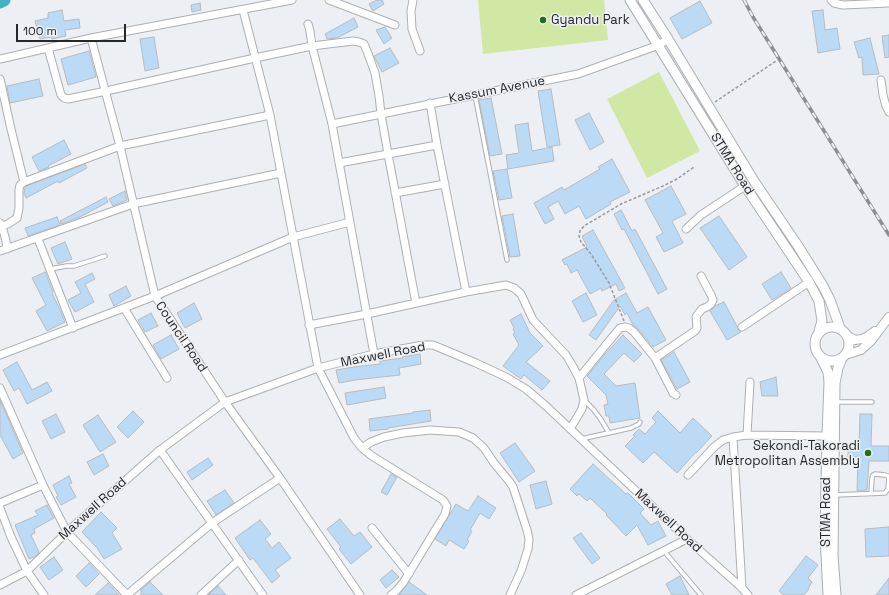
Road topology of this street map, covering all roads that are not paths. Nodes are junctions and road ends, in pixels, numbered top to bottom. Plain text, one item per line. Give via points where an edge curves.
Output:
1 (292, 0) edge
2 (329, 0) edge
3 (414, 0) edge
4 (630, 0) edge
5 (643, 0) edge
6 (831, 0) edge
7 (889, 3) edge
8 (243, 10) junction
9 (308, 24) dead end
10 (395, 26) dead end
11 (92, 38) junction
12 (668, 39) junction
13 (659, 45) junction
14 (312, 46) junction
15 (48, 48) junction
16 (420, 51) dead end
17 (0, 58) edge
18 (255, 58) junction
19 (0, 79) edge
20 (881, 80) dead end
21 (106, 92) junction
22 (474, 94) junction
23 (430, 103) junction
24 (889, 112) edge
25 (381, 114) junction
26 (270, 115) junction
27 (332, 124) junction
28 (437, 145) junction
29 (120, 146) junction
30 (388, 154) junction
31 (339, 163) junction
32 (281, 173) junction
33 (24, 182) junction
34 (445, 184) junction
35 (746, 186) junction
36 (395, 193) junction
37 (133, 204) junction
38 (350, 222) junction
39 (1, 224) edge
40 (686, 229) dead end
41 (293, 237) junction
42 (38, 239) junction
43 (3, 250) edge
44 (105, 256) dead end
45 (507, 260) dead end
46 (50, 268) junction
47 (701, 276) dead end
48 (809, 282) junction
49 (466, 292) junction
50 (154, 296) junction
51 (416, 303) junction
52 (124, 308) junction
53 (367, 314) junction
54 (889, 317) edge
55 (309, 325) junction
56 (882, 326) junction
57 (742, 327) dead end
58 (73, 328) junction
59 (840, 328) junction
60 (819, 331) junction
61 (848, 336) junction
62 (374, 354) junction
63 (0, 356) edge
64 (844, 357) junction
65 (655, 358) junction
66 (821, 358) junction
67 (318, 368) junction
68 (167, 378) dead end
69 (579, 378) junction
70 (750, 382) dead end
71 (0, 388) edge
72 (676, 395) dead end
73 (584, 400) junction
74 (225, 402) junction
75 (835, 402) junction
76 (872, 402) dead end
77 (640, 422) dead end
78 (570, 429) junction
79 (609, 433) junction
80 (747, 435) junction
81 (827, 436) junction
82 (733, 437) junction
83 (580, 439) junction
84 (362, 448) junction
85 (160, 450) junction
86 (688, 475) dead end
87 (280, 478) junction
88 (44, 485) junction
89 (871, 494) junction
90 (834, 495) junction
91 (0, 503) edge
92 (0, 508) edge
93 (212, 523) junction
94 (372, 528) dead end
95 (67, 532) junction
96 (687, 539) junction
97 (664, 551) junction
98 (239, 560) junction
99 (27, 571) junction
100 (409, 574) junction
101 (0, 585) edge
102 (742, 588) junction
103 (44, 595) edge
104 (127, 595) edge
105 (201, 595) edge
106 (263, 595) edge
107 (360, 595) edge
108 (391, 595) edge
109 (510, 595) edge
110 (576, 595) edge
111 (701, 595) edge
112 (748, 595) edge
113 (828, 595) edge
114 (836, 595) edge

1 - 8 street
2 - 10 street
3 - 16 street via 411,11 412,28
4 - 13 main road, STMA Road
5 - 12 main road, STMA Road
6 - 7 street via 843,5
8 - 11 street
8 - 18 street
9 - 14 street
11 - 15 street
11 - 21 street, Council Road
12 - 13 street, Kassum Avenue
12 - 59 main road, STMA Road via 754,181 823,286
13 - 22 street, Kassum Avenue via 578,74
13 - 35 main road, STMA Road
14 - 18 street
14 - 25 street via 353,42 364,44 375,73
14 - 27 street
15 - 17 street
15 - 21 street via 64,98
18 - 21 street
18 - 26 street
19 - 33 street
20 - 24 street via 884,101
21 - 29 street, Council Road
22 - 23 street, Kassum Avenue
22 - 45 lane
23 - 25 street, Kassum Avenue
23 - 28 street
25 - 27 street, Kassum Avenue
25 - 30 street
26 - 29 street
26 - 32 street
27 - 31 street
28 - 30 street
28 - 34 street
29 - 33 street
29 - 37 street, Council Road
30 - 31 street
30 - 36 street
31 - 38 street
32 - 37 street
32 - 41 street
33 - 39 street via 19,190 17,218 8,224
34 - 36 street
34 - 49 street
35 - 40 street via 701,215
35 - 48 main road, STMA Road
36 - 51 street
37 - 42 street
37 - 50 street, Council Road
38 - 41 street
38 - 53 street
39 - 43 street
41 - 50 street
41 - 55 street
42 - 43 street
42 - 46 street
44 - 46 lane via 74,266
46 - 58 street
47 - 65 street via 713,300 711,304 702,309 696,317 697,328 694,331
48 - 57 street
48 - 60 main road, STMA Road via 819,301 822,321
49 - 51 street
49 - 69 street via 506,286 514,288 521,294 533,320 566,355
50 - 52 street
50 - 74 street, Council Road
51 - 53 street
52 - 58 street
52 - 68 street
53 - 55 street
53 - 62 street
54 - 56 street
55 - 67 street
56 - 61 street via 862,339 855,340
56 - 64 street via 861,350
58 - 63 street
59 - 60 main road via 832,326
59 - 61 main road
60 - 66 main road via 814,345 816,353
61 - 64 main road via 849,349
62 - 67 street, Maxwell Road
62 - 78 street, Maxwell Road via 433,345 506,377 526,389
64 - 66 main road via 836,361
64 - 75 main road, STMA Road via 836,375
65 - 69 street via 634,332 629,328 620,328
65 - 72 street
66 - 81 main road, STMA Road via 828,372 829,382
67 - 74 street, Maxwell Road
67 - 84 street via 354,438
69 - 73 street
70 - 80 street
71 - 88 street
73 - 78 street via 582,409
73 - 79 lane
74 - 85 street, Maxwell Road
74 - 87 street, Council Road
75 - 76 lane
75 - 90 main road, STMA Road
77 - 79 lane via 631,428
78 - 83 street, Maxwell Road
79 - 83 lane
80 - 81 street
80 - 82 street
81 - 113 main road, STMA Road via 825,534
82 - 86 street via 723,440 714,447
82 - 102 street
83 - 96 street, Maxwell Road
84 - 100 street via 443,500 447,506 445,514
84 - 109 street via 384,437 430,430 458,432 473,438 484,448 512,487 529,539 521,571
85 - 93 street
85 - 95 street, Maxwell Road
87 - 93 street
87 - 107 street, Council Road
88 - 91 street
88 - 95 street
89 - 89 lane via 887,492 888,476 873,475
89 - 90 lane
90 - 114 main road, STMA Road via 833,556
92 - 99 street
93 - 98 street
93 - 104 street
94 - 100 street
95 - 99 street, Maxwell Road
95 - 104 street
96 - 97 street
96 - 102 street, Maxwell Road
97 - 110 street
97 - 111 lane
98 - 105 street
98 - 106 street
99 - 101 street, Maxwell Road
99 - 103 street
100 - 108 street
102 - 112 street, Maxwell Road

